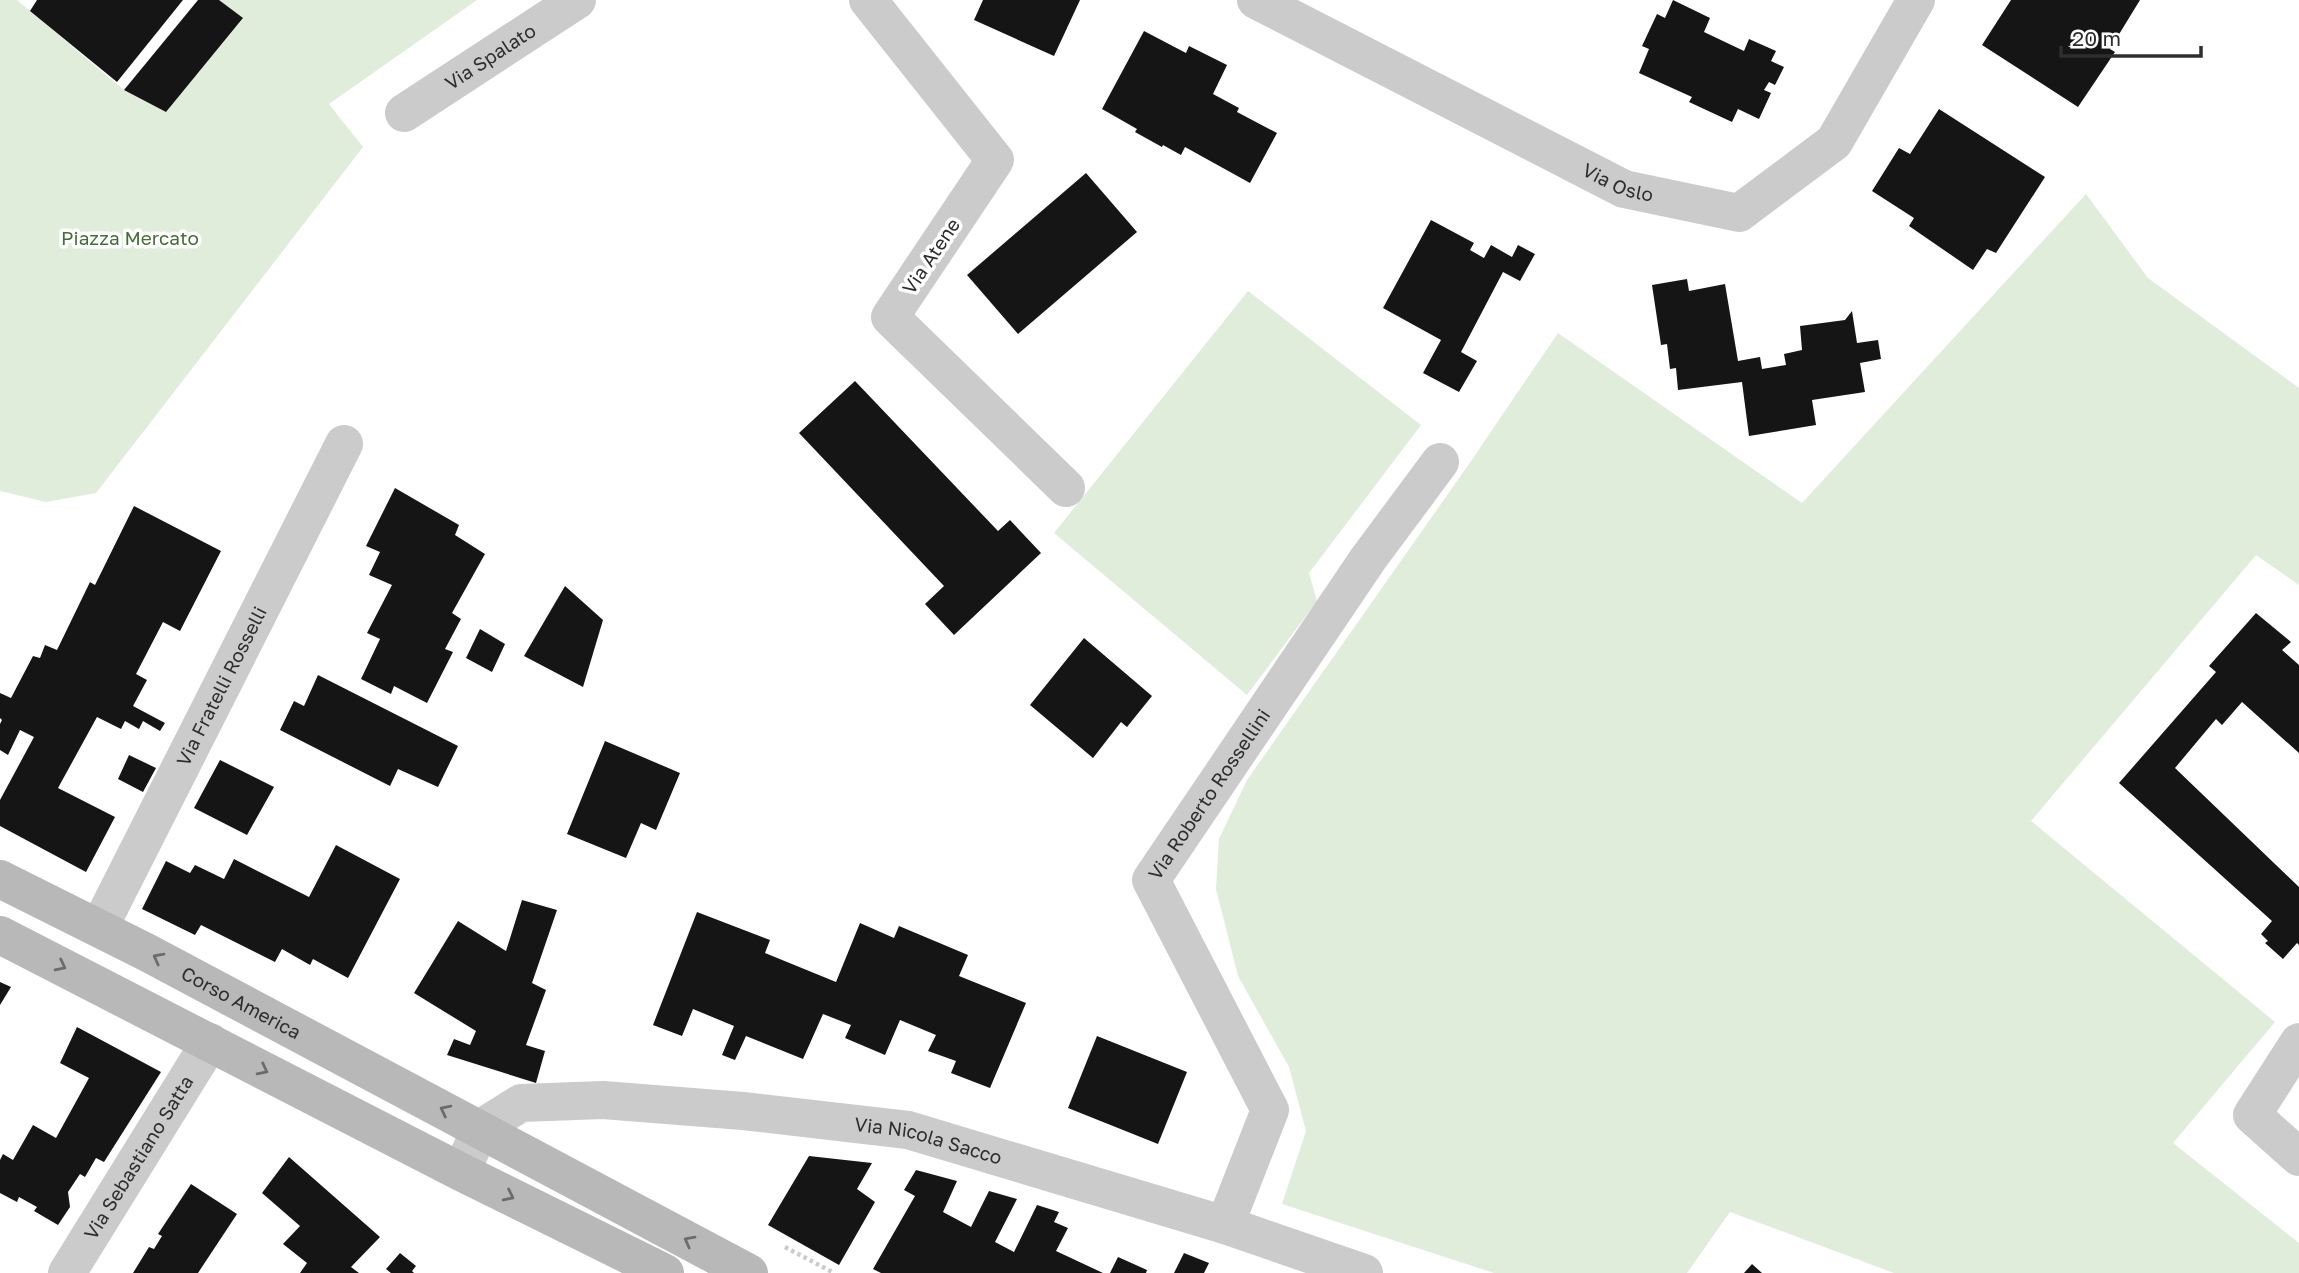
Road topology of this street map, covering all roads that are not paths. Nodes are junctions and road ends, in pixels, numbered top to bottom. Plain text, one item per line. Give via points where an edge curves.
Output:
1 (577, 0) edge
2 (868, 0) edge
3 (1256, 0) edge
4 (1916, 0) edge
5 (404, 113) dead end
6 (344, 444) dead end
7 (1440, 462) dead end
8 (1066, 488) dead end
9 (0, 879) edge
10 (99, 928) junction
11 (0, 935) edge
12 (210, 1042) junction
13 (2299, 1042) edge
14 (481, 1128) junction
15 (2299, 1157) edge
16 (461, 1172) junction
17 (1225, 1225) junction
18 (67, 1273) edge
19 (665, 1273) edge
20 (749, 1273) edge
21 (1364, 1273) edge

1 - 5 street, Via Spalato
2 - 8 street, Via Atene via 995,160 890,317
3 - 4 street, Via Oslo via 1624,189 1738,213 1834,142
6 - 10 street, Via Fratelli Rosselli
7 - 17 street, Via Roberto Rossellini via 1368,559 1151,880 1270,1110
9 - 10 street, Corso America
14 -> 10 street, Corso America
11 -> 12 street
12 -> 16 street
12 - 18 street, Via Sebastiano Satta
13 - 15 street via 2252,1115
14 - 16 street
14 - 17 street, Via Nicola Sacco via 522,1103 603,1100 908,1130
20 -> 14 street, Corso America
16 -> 19 street
17 - 21 street, Via Nicola Sacco

